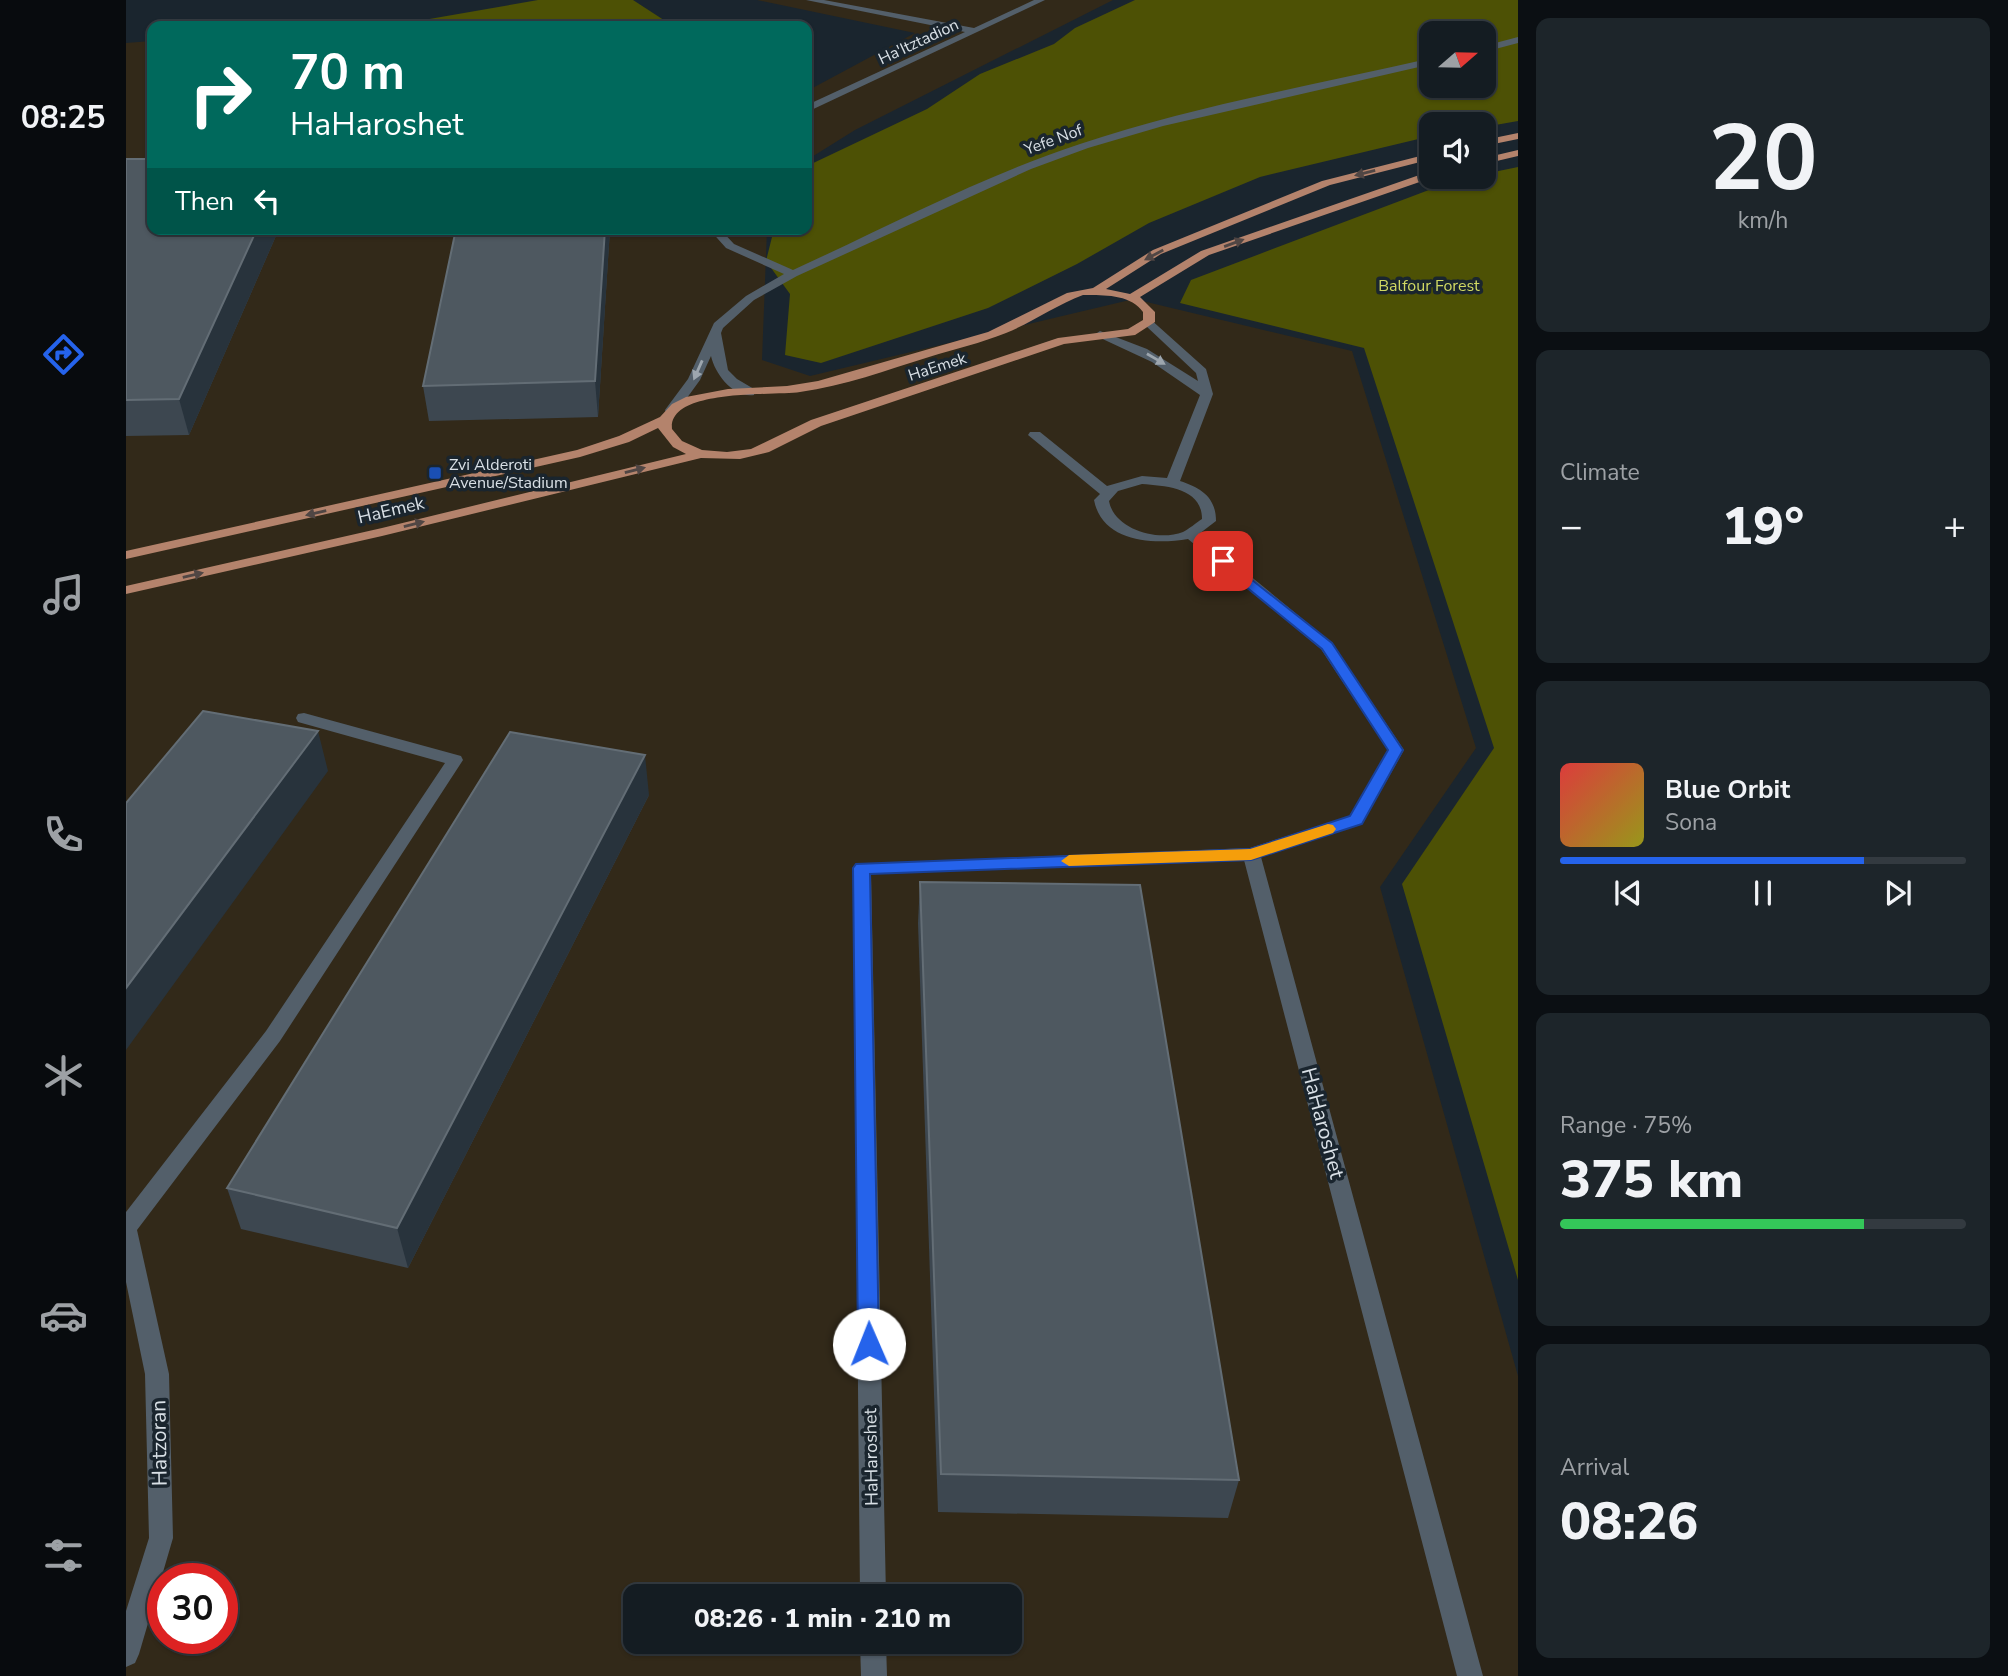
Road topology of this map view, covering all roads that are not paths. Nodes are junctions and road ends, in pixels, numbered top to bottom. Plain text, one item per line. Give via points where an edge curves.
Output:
1 (810, 0) edge
2 (1041, 0) edge
3 (975, 31) junction
4 (1518, 40) edge
5 (1496, 46) edge
6 (1419, 64) edge
7 (812, 108) edge
8 (1518, 136) edge
9 (1496, 141) edge
10 (1518, 153) edge
11 (1496, 158) edge
12 (1419, 159) edge
13 (1419, 178) edge
14 (720, 235) edge
15 (793, 274) junction
16 (1097, 291) junction
17 (1131, 298) junction
18 (1149, 322) junction
19 (718, 326) junction
20 (1100, 335) junction
21 (749, 392) junction
22 (1207, 394) junction
23 (668, 415) junction
24 (1035, 435) dead end
25 (704, 453) junction
26 (1172, 483) junction
27 (1106, 492) junction
28 (1190, 534) junction
29 (126, 555) edge
30 (126, 590) edge
31 (304, 718) dead end
32 (1251, 854) junction
33 (126, 1229) edge
34 (873, 1584) edge
35 (126, 1654) edge
36 (873, 1654) edge
37 (874, 1676) edge
38 (1470, 1676) edge

1 - 3 street
2 - 3 street, Ha'Itztadion
3 - 7 street, Ha'Itztadion
4 - 5 street
6 - 15 street, Yefe Nof via 1170,121 1074,149
8 - 9 main road
10 - 11 main road
12 -> 16 main road, HaEmek via 1326,183 1157,252
17 -> 13 main road via 1205,253
14 - 15 street via 730,246
15 - 19 street, Yefe Nof via 750,298
16 - 17 main road, HaEmek
16 - 21 main road, HaEmek via 1069,296 996,333 888,366 805,387
17 - 18 main road via 1147,307
18 - 20 main road, HaEmek via 1131,332
18 - 22 street via 1202,372
19 - 21 street via 716,364 730,382
19 -> 23 street, Yefe Nof via 694,380
20 -> 22 street via 1131,344
20 - 25 main road, HaEmek via 1062,341 816,424 765,449 725,456
21 - 23 main road, HaEmek via 700,396 683,402
22 - 26 street
23 - 25 main road, HaEmek via 665,431 673,441
23 -> 29 main road, HaEmek via 624,439 580,453
24 - 27 street
30 -> 25 main road, HaEmek
26 - 27 street via 1142,480
26 - 28 street via 1207,503 1209,521
27 - 28 street via 1100,510 1119,529 1154,538
28 - 32 street, HaHaroshet via 1327,646 1396,750 1356,820
31 - 33 street via 455,760 273,1035
32 - 34 street, HaHaroshet via 862,868
32 - 38 street, HaHaroshet
33 - 35 street, Hatzoran via 157,1374 161,1538
36 - 37 street

